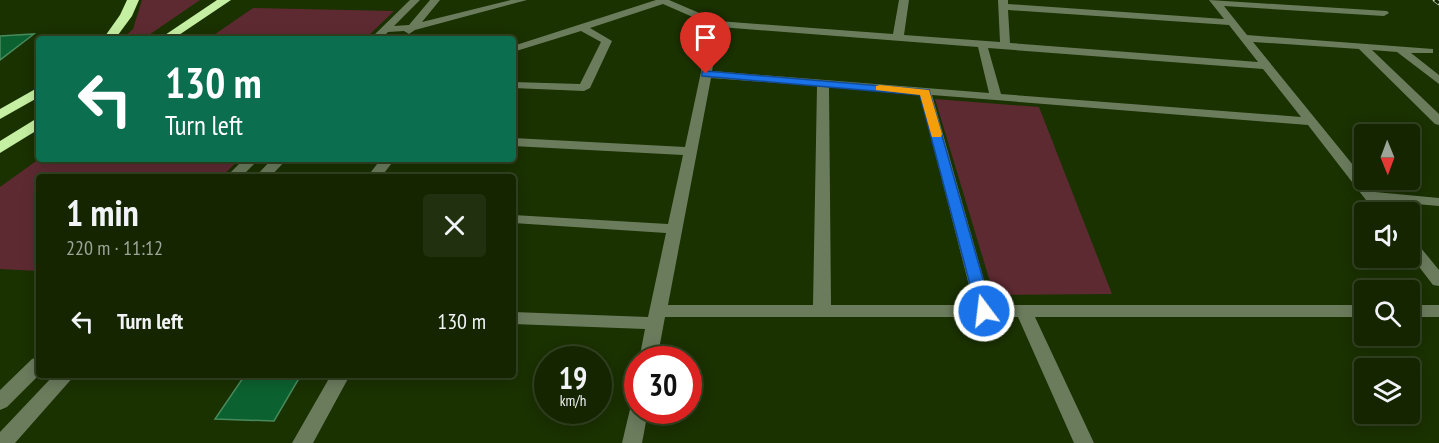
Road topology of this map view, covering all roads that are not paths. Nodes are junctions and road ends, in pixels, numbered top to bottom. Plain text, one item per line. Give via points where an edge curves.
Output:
1 (133, 0) edge
2 (225, 0) edge
3 (415, 0) edge
4 (435, 0) edge
5 (500, 0) edge
6 (522, 0) edge
7 (904, 0) edge
8 (663, 1) edge
9 (1216, 2) edge
10 (1003, 3) edge
11 (1383, 13) dead end
12 (1232, 22) junction
13 (716, 24) junction
14 (389, 25) junction
15 (413, 25) junction
16 (581, 27) junction
17 (111, 36) edge
18 (170, 36) edge
19 (378, 36) edge
20 (403, 36) edge
21 (423, 36) edge
22 (898, 38) junction
23 (1244, 38) junction
24 (982, 44) junction
25 (1005, 46) junction
26 (1362, 46) junction
27 (516, 48) edge
28 (1400, 49) junction
29 (1429, 51) dead end
30 (1266, 66) junction
31 (706, 74) junction
32 (1439, 81) edge
33 (823, 83) junction
34 (516, 85) edge
35 (925, 92) junction
36 (36, 93) edge
37 (996, 97) junction
38 (0, 115) edge
39 (1439, 121) edge
40 (1311, 122) junction
41 (36, 124) edge
42 (516, 142) edge
43 (0, 148) edge
44 (690, 152) junction
45 (249, 162) edge
46 (277, 162) edge
47 (386, 162) edge
48 (236, 174) edge
49 (265, 174) edge
50 (376, 174) edge
51 (1370, 196) junction
52 (1375, 202) edge
53 (1439, 202) edge
54 (516, 219) edge
55 (675, 229) junction
56 (1420, 257) edge
57 (1439, 281) edge
58 (822, 310) junction
59 (984, 311) junction
60 (1024, 311) junction
61 (1354, 311) edge
62 (1420, 311) edge
63 (1439, 311) edge
64 (657, 317) junction
65 (516, 318) edge
66 (651, 346) edge
67 (36, 367) edge
68 (63, 378) edge
69 (340, 378) edge
70 (0, 402) edge
71 (636, 424) edge
72 (2, 443) edge
73 (302, 443) edge
74 (632, 443) edge
75 (1084, 443) edge

1 - 17 highway
2 - 18 highway
3 - 14 street
4 - 15 street
5 - 15 street
6 - 15 street
7 - 22 street
8 - 13 street
8 - 16 street
9 - 11 street
9 - 12 street
10 - 12 street
10 - 25 street
12 - 23 street
13 - 22 street
13 - 31 street
14 - 15 street
14 - 19 street
15 - 20 street
15 - 21 street
16 - 27 street
16 - 34 street via 607,41 584,88
22 - 24 street
23 - 26 street
23 - 30 street
24 - 25 street
24 - 37 street
25 - 30 street
26 - 28 street
26 - 39 street
28 - 29 street
28 - 32 street
30 - 40 street
31 - 33 street
31 - 44 street
33 - 35 street
33 - 58 street
35 - 37 street
35 - 59 street
36 - 38 highway
37 - 40 street
40 - 51 street
41 - 43 highway
42 - 44 street
44 - 55 street
45 - 48 street
46 - 49 street
47 - 50 street
51 - 52 street
51 - 53 street
54 - 55 street
55 - 64 street
56 - 57 street
58 - 59 street
58 - 64 street
59 - 60 street
60 - 61 street
60 - 75 street
62 - 63 street
64 - 65 street
64 - 66 street
67 - 70 street
68 - 72 street
69 - 73 street
71 - 74 street

